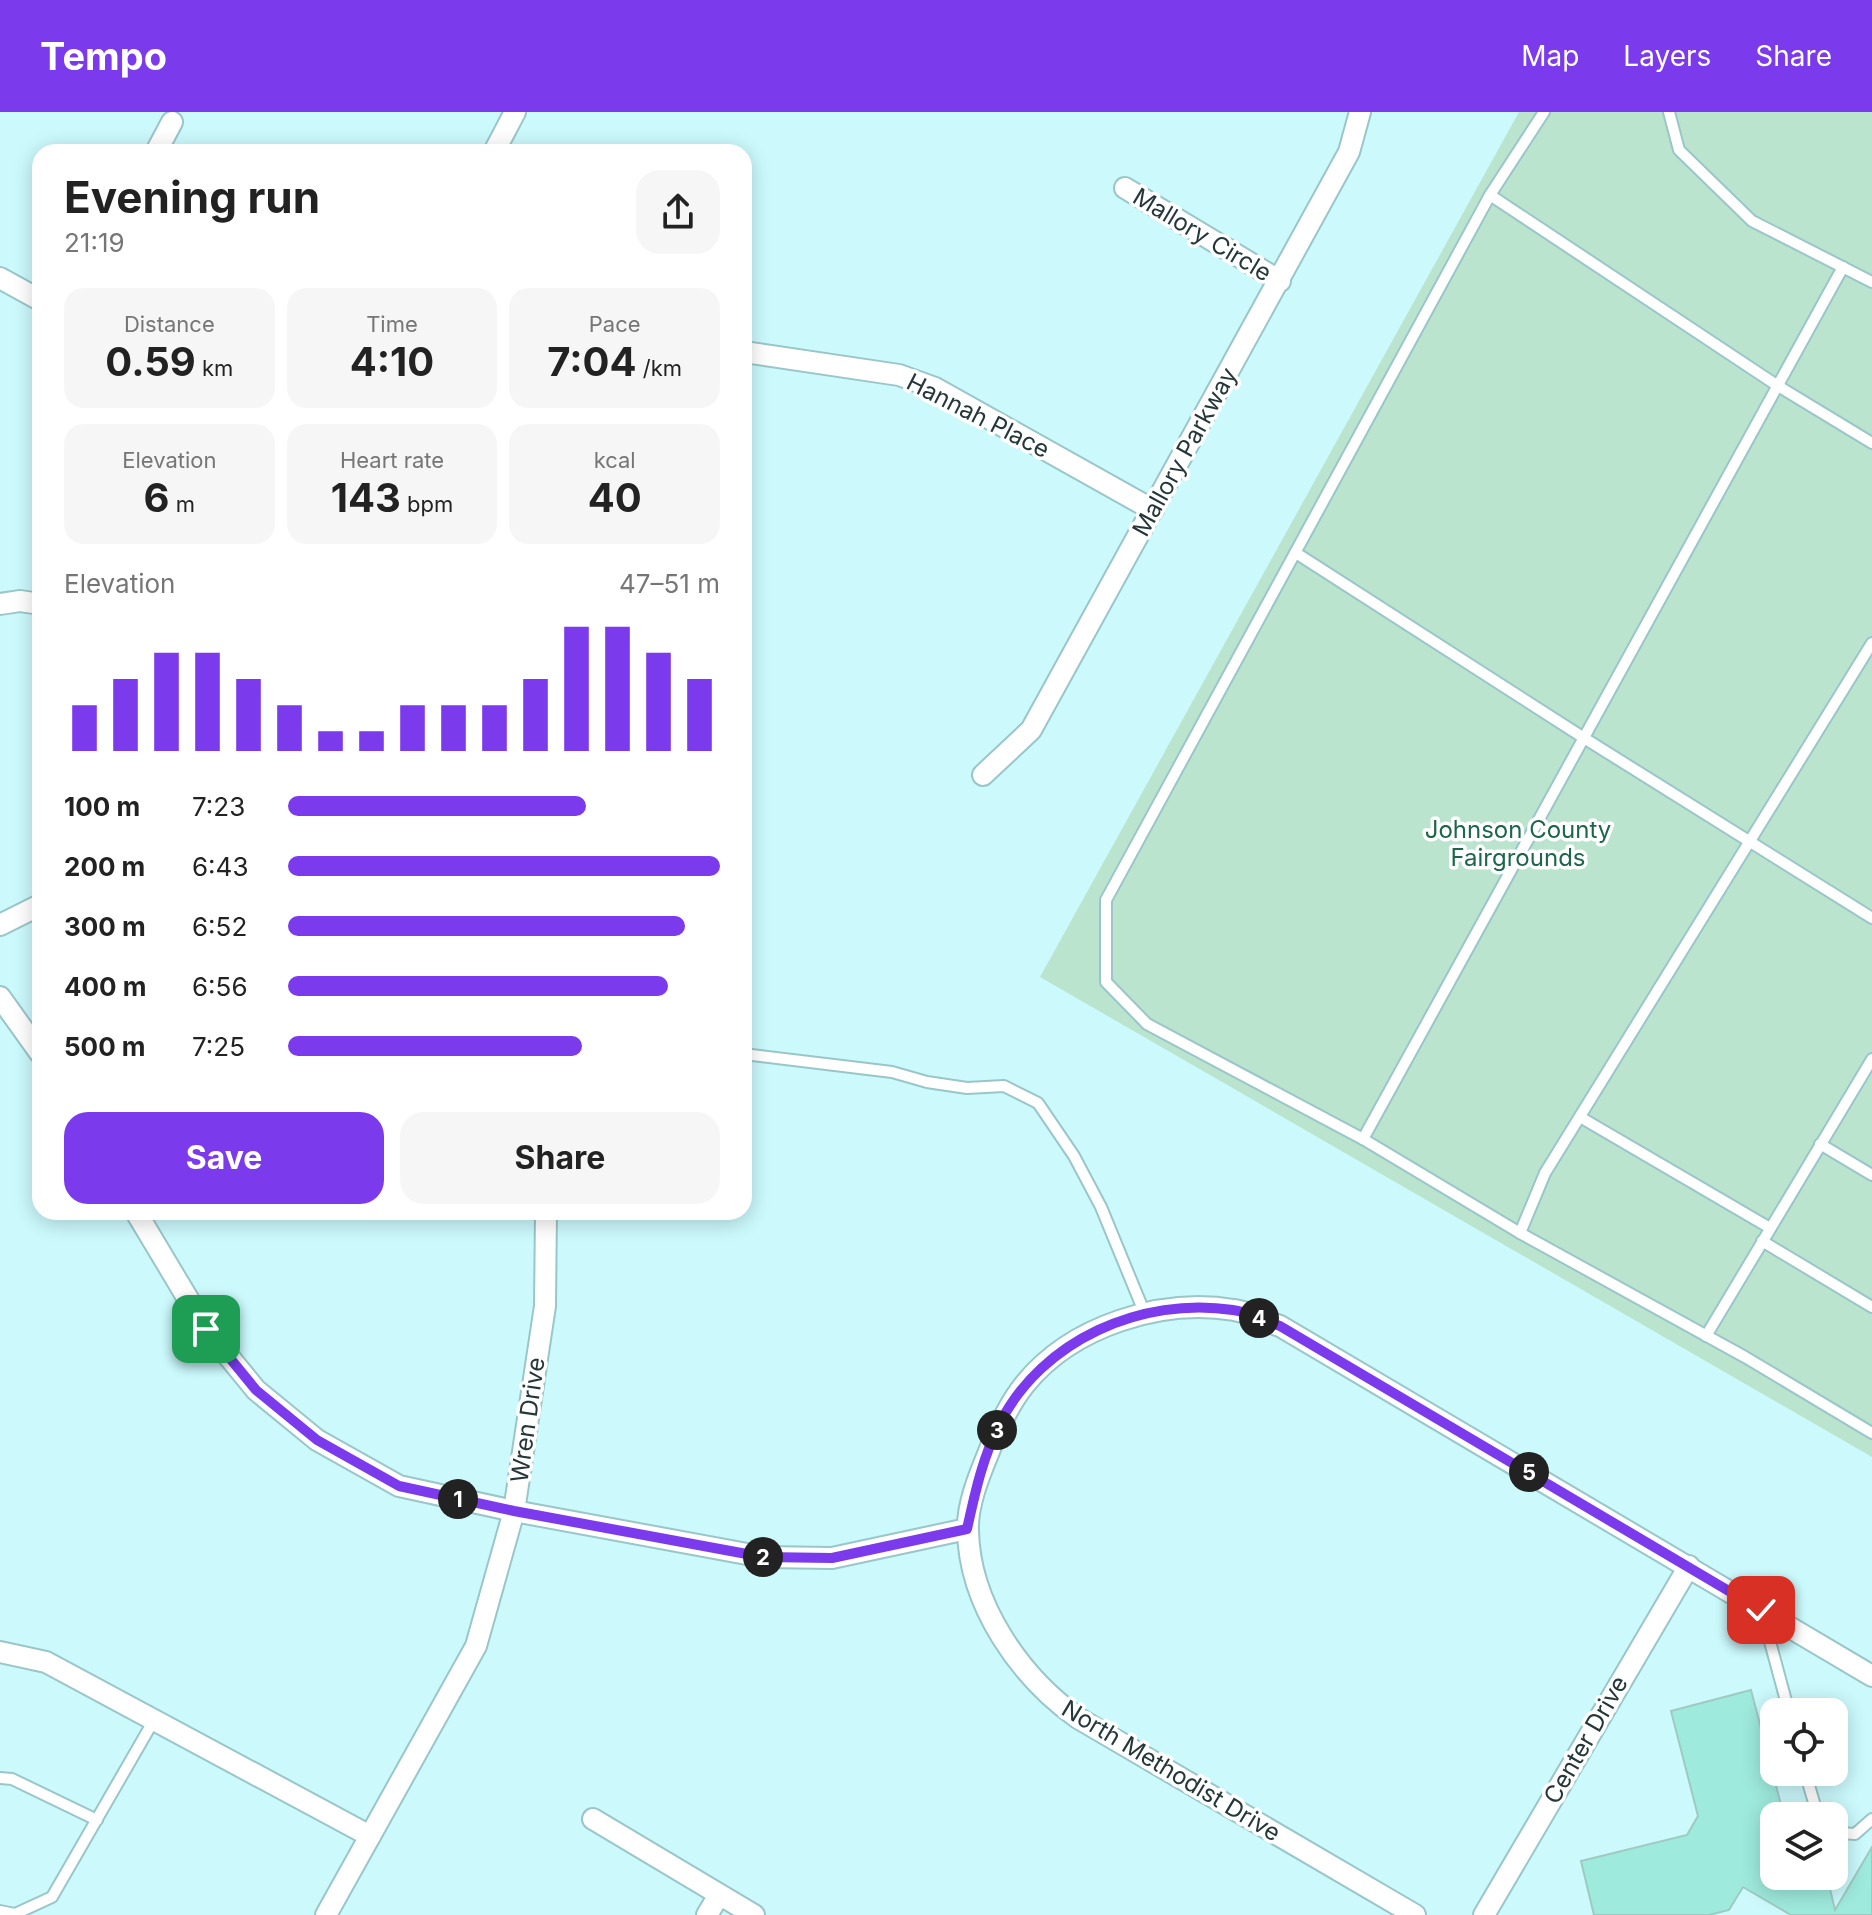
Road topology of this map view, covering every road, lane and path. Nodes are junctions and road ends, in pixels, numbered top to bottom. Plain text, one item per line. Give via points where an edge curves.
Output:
1 (515, 112) edge
2 (1360, 112) edge
3 (1544, 112) edge
4 (1669, 112) edge
5 (172, 122) dead end
6 (160, 144) edge
7 (498, 144) edge
8 (1125, 188) dead end
9 (1490, 195) junction
10 (1843, 267) junction
11 (0, 278) edge
12 (1280, 281) junction
13 (1872, 282) edge
14 (32, 296) edge
15 (752, 353) edge
16 (1778, 386) junction
17 (1872, 443) edge
18 (1153, 510) junction
19 (1296, 553) junction
20 (32, 603) edge
21 (0, 604) edge
22 (1872, 643) edge
23 (1584, 738) junction
24 (983, 775) dead end
25 (1750, 841) junction
26 (32, 909) edge
27 (1872, 918) edge
28 (0, 925) edge
29 (0, 997) edge
30 (32, 1042) edge
31 (752, 1055) edge
32 (1872, 1059) edge
33 (1580, 1117) junction
34 (1363, 1139) junction
35 (1820, 1144) junction
36 (1872, 1175) edge
37 (141, 1220) edge
38 (546, 1220) edge
39 (1770, 1228) junction
40 (1520, 1233) junction
41 (1762, 1241) junction
42 (1872, 1307) edge
43 (1145, 1314) junction
44 (1706, 1336) junction
45 (1872, 1433) edge
46 (514, 1511) junction
47 (967, 1529) junction
48 (1689, 1566) junction
49 (1761, 1610) junction
50 (0, 1652) edge
51 (1872, 1676) edge
52 (1785, 1698) edge
53 (154, 1720) junction
54 (0, 1778) edge
55 (593, 1819) dead end
56 (1872, 1819) edge
57 (97, 1820) junction
58 (1848, 1834) edge
59 (370, 1836) junction
60 (719, 1895) junction
61 (0, 1911) edge
62 (1490, 1913) edge
63 (326, 1915) edge
64 (707, 1915) edge
65 (754, 1915) edge
66 (1415, 1915) edge

1 - 7 street
2 - 12 street, Mallory Parkway via 1349,152
3 - 9 lane
4 - 10 lane via 1679,150 1752,221
5 - 6 street
8 - 12 street, Mallory Circle
9 - 16 lane
9 - 19 lane
10 - 13 lane
10 - 16 lane
11 - 14 street
12 - 18 street, Mallory Parkway
15 - 18 street, Hannah Place via 899,375 935,388
16 - 17 lane
16 - 23 lane
18 - 24 street, Mallory Parkway via 1031,730
19 - 23 lane
19 - 34 lane via 1106,900 1106,982 1147,1024
20 - 21 street
22 - 25 lane
23 - 25 lane
23 - 34 lane
25 - 27 lane
25 - 33 lane
26 - 28 street
29 - 30 street
31 - 43 lane via 892,1072 967,1088 1004,1086 1038,1103 1101,1207
32 - 35 lane
33 - 39 lane
33 - 40 lane via 1545,1173
34 - 40 lane
35 - 36 lane
35 - 39 lane
37 - 46 street via 206,1329 256,1390 317,1440 399,1486
38 - 46 street, Wren Drive via 545,1306
39 - 41 lane
40 - 44 lane
41 - 42 lane
41 - 44 lane
43 - 47 street, North Methodist Drive via 1102,1328 1058,1352 1025,1384 1000,1423 978,1478
43 - 48 street, North Methodist Drive via 1186,1308 1235,1310 1280,1326
44 - 45 lane
46 - 47 street via 763,1557 832,1558
46 - 59 street, Wren Drive via 476,1646
47 - 66 street, North Methodist Drive via 986,1605 1026,1673 1048,1697
48 - 49 street, North Methodist Drive
48 - 62 street, Center Drive
49 - 51 street, North Methodist Drive
49 - 52 lane
50 - 53 street via 46,1662
53 - 57 lane
53 - 59 street
54 - 57 lane
55 - 60 street
56 - 58 lane via 1855,1834
57 - 61 lane via 52,1897 15,1914
59 - 63 street, Wren Drive
60 - 64 street
60 - 65 street

